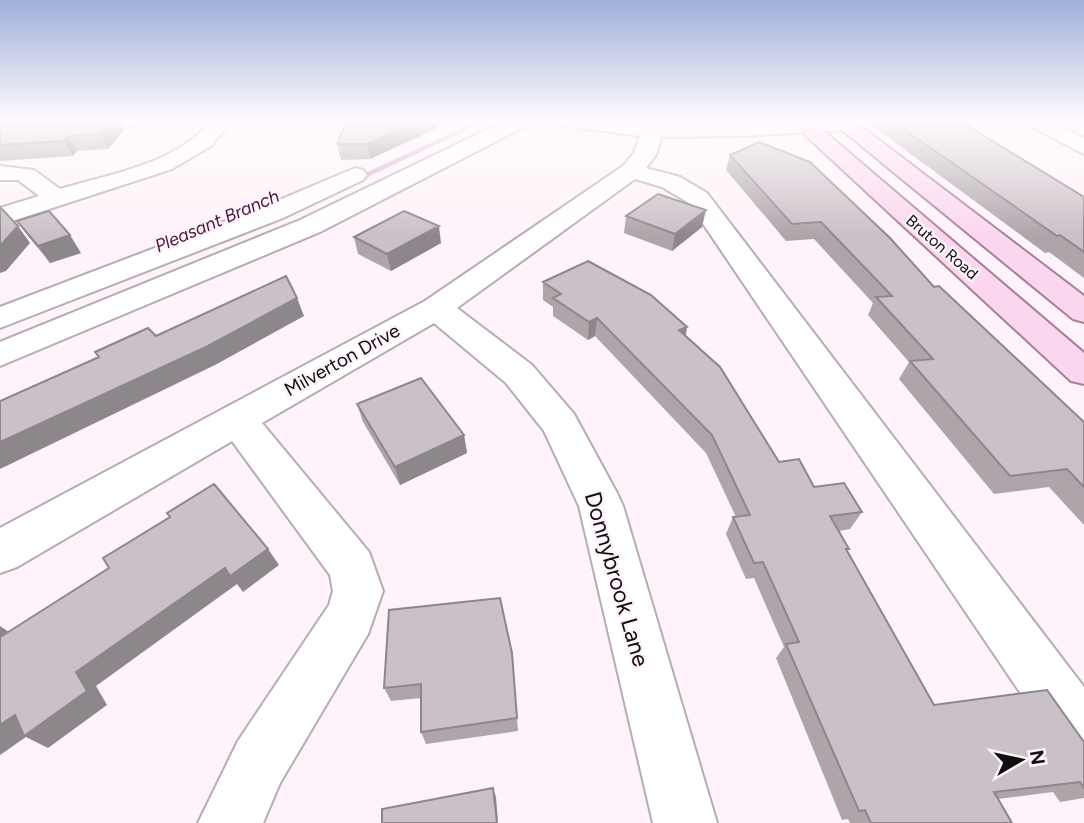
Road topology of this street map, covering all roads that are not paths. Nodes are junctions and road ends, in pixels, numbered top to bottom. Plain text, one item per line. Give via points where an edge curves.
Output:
1 (173, 159) edge
2 (387, 159) edge
3 (444, 159) edge
4 (641, 159) edge
5 (842, 159) edge
6 (890, 159) edge
7 (631, 171) junction
8 (0, 173) edge
9 (55, 199) junction
10 (0, 216) edge
11 (436, 308) junction
12 (1084, 312) edge
13 (0, 318) edge
14 (0, 355) edge
15 (1084, 372) edge
16 (237, 419) junction
17 (0, 552) edge
18 (1084, 736) edge
19 (230, 823) edge
20 (685, 823) edge

1 - 9 street
2 - 13 street via 274,212
3 - 14 street via 310,226
4 - 7 street, Milverton Drive
5 - 15 main road, Bruton Road
6 - 12 main road, Bruton Road
7 - 11 street, Milverton Drive
7 - 18 street via 671,182 698,198
8 - 9 street via 34,177
9 - 10 street
11 - 16 street, Milverton Drive
11 - 20 street, Donnybrook Lane via 519,374 560,424 601,506
16 - 17 street, Milverton Drive
16 - 19 street via 352,567 358,591 350,617 259,762

